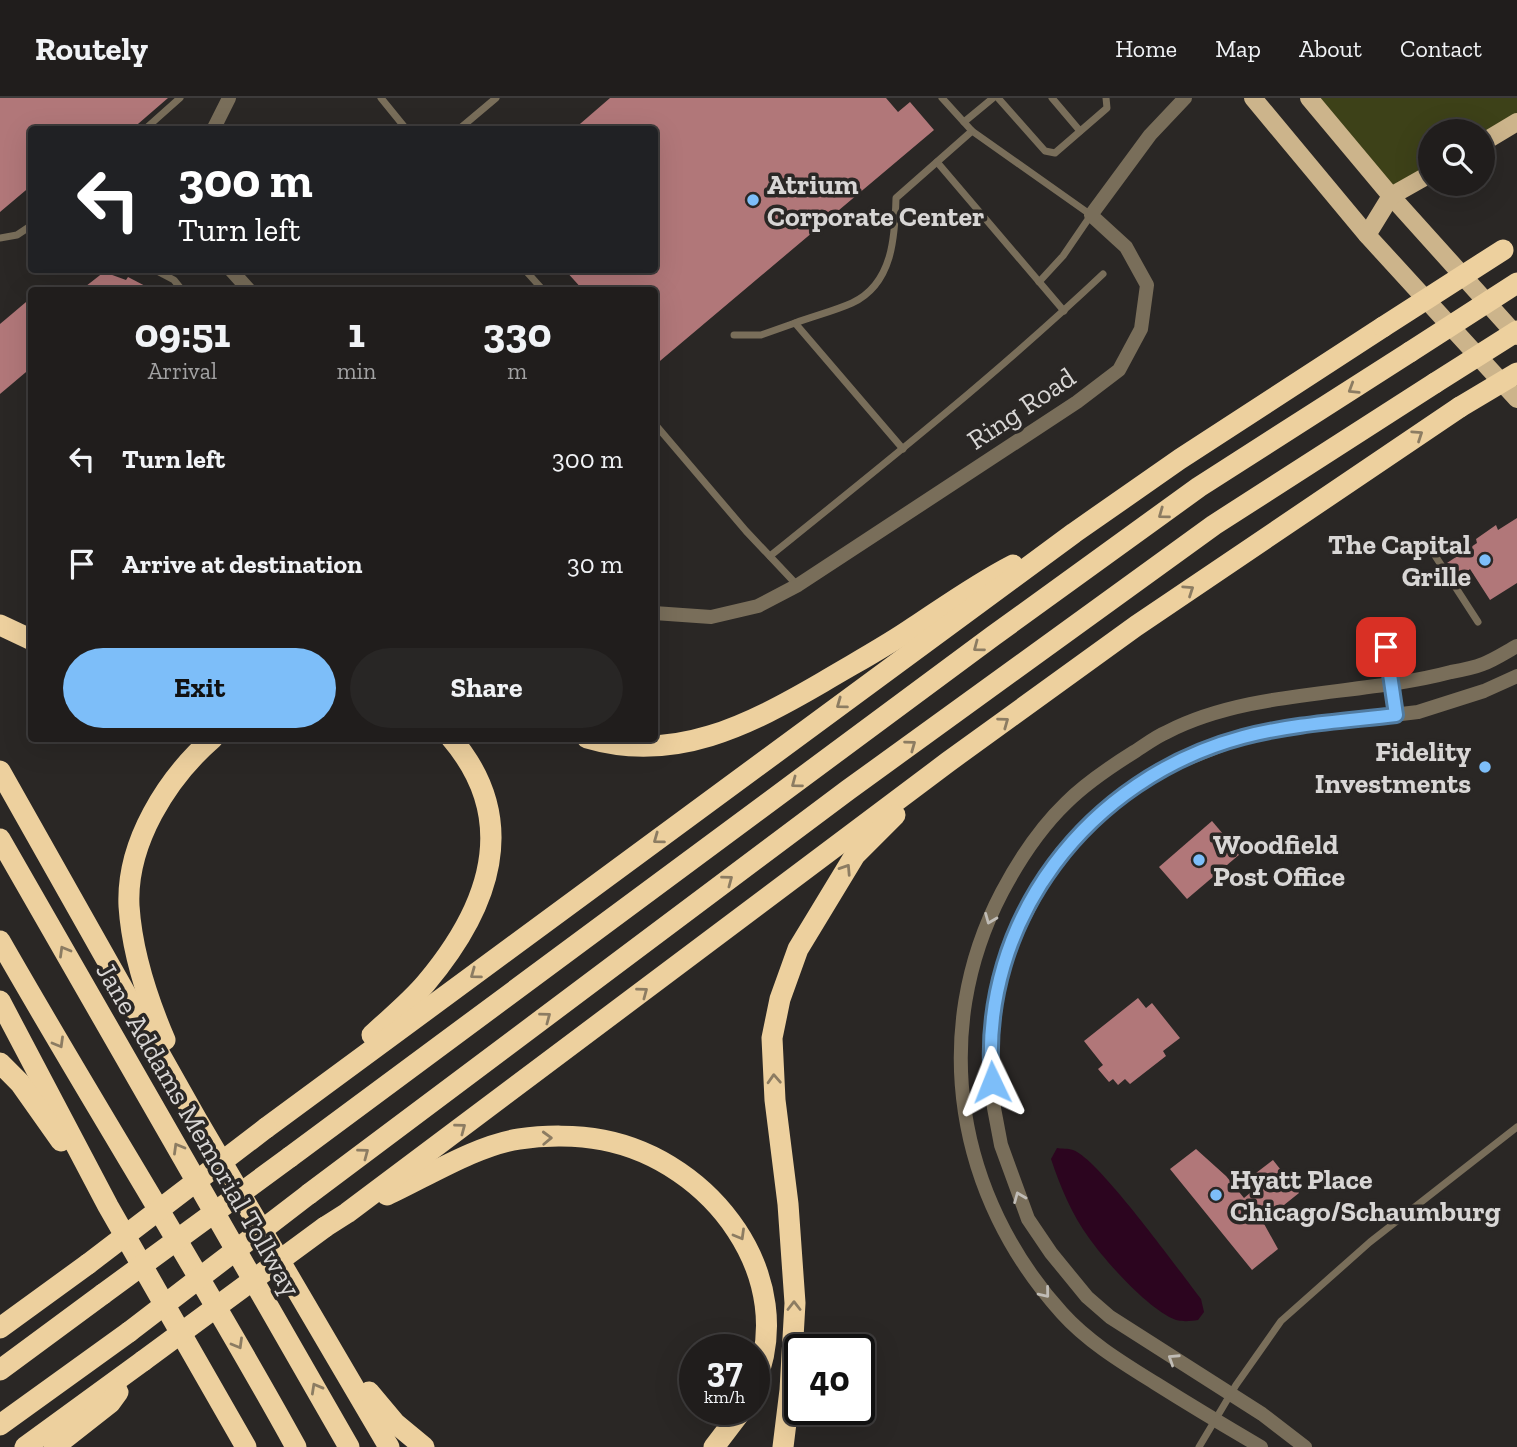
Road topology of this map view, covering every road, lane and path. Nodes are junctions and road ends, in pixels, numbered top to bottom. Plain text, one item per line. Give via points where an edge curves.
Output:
1 (180, 98) edge
2 (229, 98) edge
3 (381, 98) edge
4 (496, 98) edge
5 (942, 98) edge
6 (995, 98) edge
7 (1052, 98) edge
8 (1107, 98) edge
9 (1185, 98) edge
10 (1253, 98) edge
11 (1309, 98) edge
12 (964, 122) junction
13 (1517, 122) edge
14 (148, 126) edge
15 (215, 126) edge
16 (404, 126) edge
17 (463, 126) edge
18 (972, 131) junction
19 (1080, 131) junction
20 (1495, 135) edge
21 (937, 162) junction
22 (1418, 181) edge
23 (1391, 197) junction
24 (1091, 215) junction
25 (28, 227) edge
26 (1367, 234) junction
27 (0, 238) edge
28 (1510, 246) edge
29 (161, 273) edge
30 (234, 273) edge
31 (528, 273) edge
32 (1103, 274) dead end
33 (1039, 282) junction
34 (1517, 283) edge
35 (180, 287) edge
36 (245, 287) edge
37 (540, 287) edge
38 (1064, 311) junction
39 (795, 323) junction
40 (1517, 334) edge
41 (734, 335) dead end
42 (1517, 373) edge
43 (1517, 399) edge
44 (658, 428) edge
45 (903, 449) junction
46 (1074, 533) junction
47 (1434, 554) dead end
48 (770, 556) junction
49 (798, 585) junction
50 (658, 613) edge
51 (1478, 622) dead end
52 (0, 625) edge
53 (28, 638) edge
54 (1517, 646) edge
55 (1386, 647) dead end
56 (1517, 676) edge
57 (1391, 685) junction
58 (1396, 715) junction
59 (209, 742) edge
60 (454, 742) edge
61 (606, 742) edge
62 (948, 762) junction
63 (0, 771) edge
64 (0, 839) edge
65 (0, 942) edge
66 (0, 1001) edge
67 (0, 1063) edge
68 (301, 1102) junction
69 (197, 1120) junction
70 (1517, 1127) edge
71 (108, 1206) junction
72 (347, 1213) junction
73 (41, 1298) junction
74 (0, 1312) edge
75 (0, 1328) edge
76 (766, 1334) edge
77 (337, 1355) junction
78 (139, 1364) junction
79 (0, 1370) edge
80 (1230, 1395) junction
81 (1215, 1419) junction
82 (0, 1425) edge
83 (730, 1425) edge
84 (25, 1447) edge
85 (54, 1447) edge
86 (243, 1447) edge
87 (296, 1447) edge
88 (349, 1447) edge
89 (389, 1447) edge
90 (424, 1447) edge
91 (713, 1447) edge
92 (783, 1447) edge
93 (1199, 1447) edge
94 (1261, 1447) edge
95 (1305, 1447) edge

1 - 14 lane
2 - 15 street
3 - 16 lane
4 - 17 lane
5 - 12 lane
6 - 12 lane
6 - 19 lane via 1045,151 1055,153
7 - 19 lane
8 - 19 lane via 1107,108
9 - 24 street via 1150,135
10 - 26 main road
11 - 23 main road
12 - 18 lane
13 - 20 main road
18 - 21 lane
18 - 24 lane
21 - 33 lane
21 - 39 lane via 897,198 895,242 887,267 871,289 854,302
22 - 23 main road
23 - 26 main road
23 - 40 main road
24 - 33 lane
24 - 49 street, Ring Road via 1126,247 1147,285 1141,329 1119,370
25 - 27 lane
26 - 43 main road
28 - 46 highway, bridge via 1180,459
29 - 35 lane
30 - 36 street
31 - 37 lane
32 - 38 lane
33 - 38 lane
34 -> 79 highway, bridge via 1199,487
38 - 45 lane
39 - 41 lane via 761,335
39 - 45 lane
82 -> 40 highway, bridge via 848,790 1181,549
62 -> 42 highway, bridge via 1136,626
44 - 48 lane
45 - 48 lane
46 - 61 highway via 978,583 912,629 734,729 686,743 624,746
46 -> 68 highway
47 - 51 lane
48 - 49 lane
49 - 50 street, Ring Road via 758,606 711,617
52 - 53 highway
54 - 57 street via 1483,664
55 - 57 lane
56 - 58 street via 1432,708
57 - 58 lane
57 -> 81 street via 1219,712 1167,731 1090,782 1066,803 1022,858 992,911 968,981 961,1081 964,1111 982,1180 1010,1244 1074,1324 1122,1363
80 -> 58 street via 1087,1297 1028,1219 1008,1167 994,1108 990,1055 998,988 1009,946 1047,873 1099,814 1138,784 1169,765 1242,737
59 - 69 highway via 174,779 152,814 137,853 129,903 149,1000
60 - 68 highway via 481,783 491,817 492,849 479,901 461,936 426,983
72 -> 62 highway
92 -> 62 highway via 795,1303 775,1100 772,1038 780,999 798,949 855,855
63 - 69 highway
88 -> 64 highway, Jane Addams Memorial Tollway
65 -> 87 highway
66 - 71 highway
67 - 71 highway via 20,1083
68 - 73 highway, bridge
69 - 77 highway
70 - 80 lane via 1370,1242 1281,1321
71 - 86 highway
72 -> 76 highway via 488,1147 518,1139 604,1140 637,1150 679,1172 738,1230 755,1263 764,1296
72 - 78 highway, bridge
73 - 74 highway
73 - 75 highway
77 - 89 highway
77 - 90 highway via 395,1423
78 - 84 highway
78 - 85 highway via 110,1403
80 - 81 lane
80 - 95 street
81 - 93 lane
81 - 94 street
83 - 91 highway

